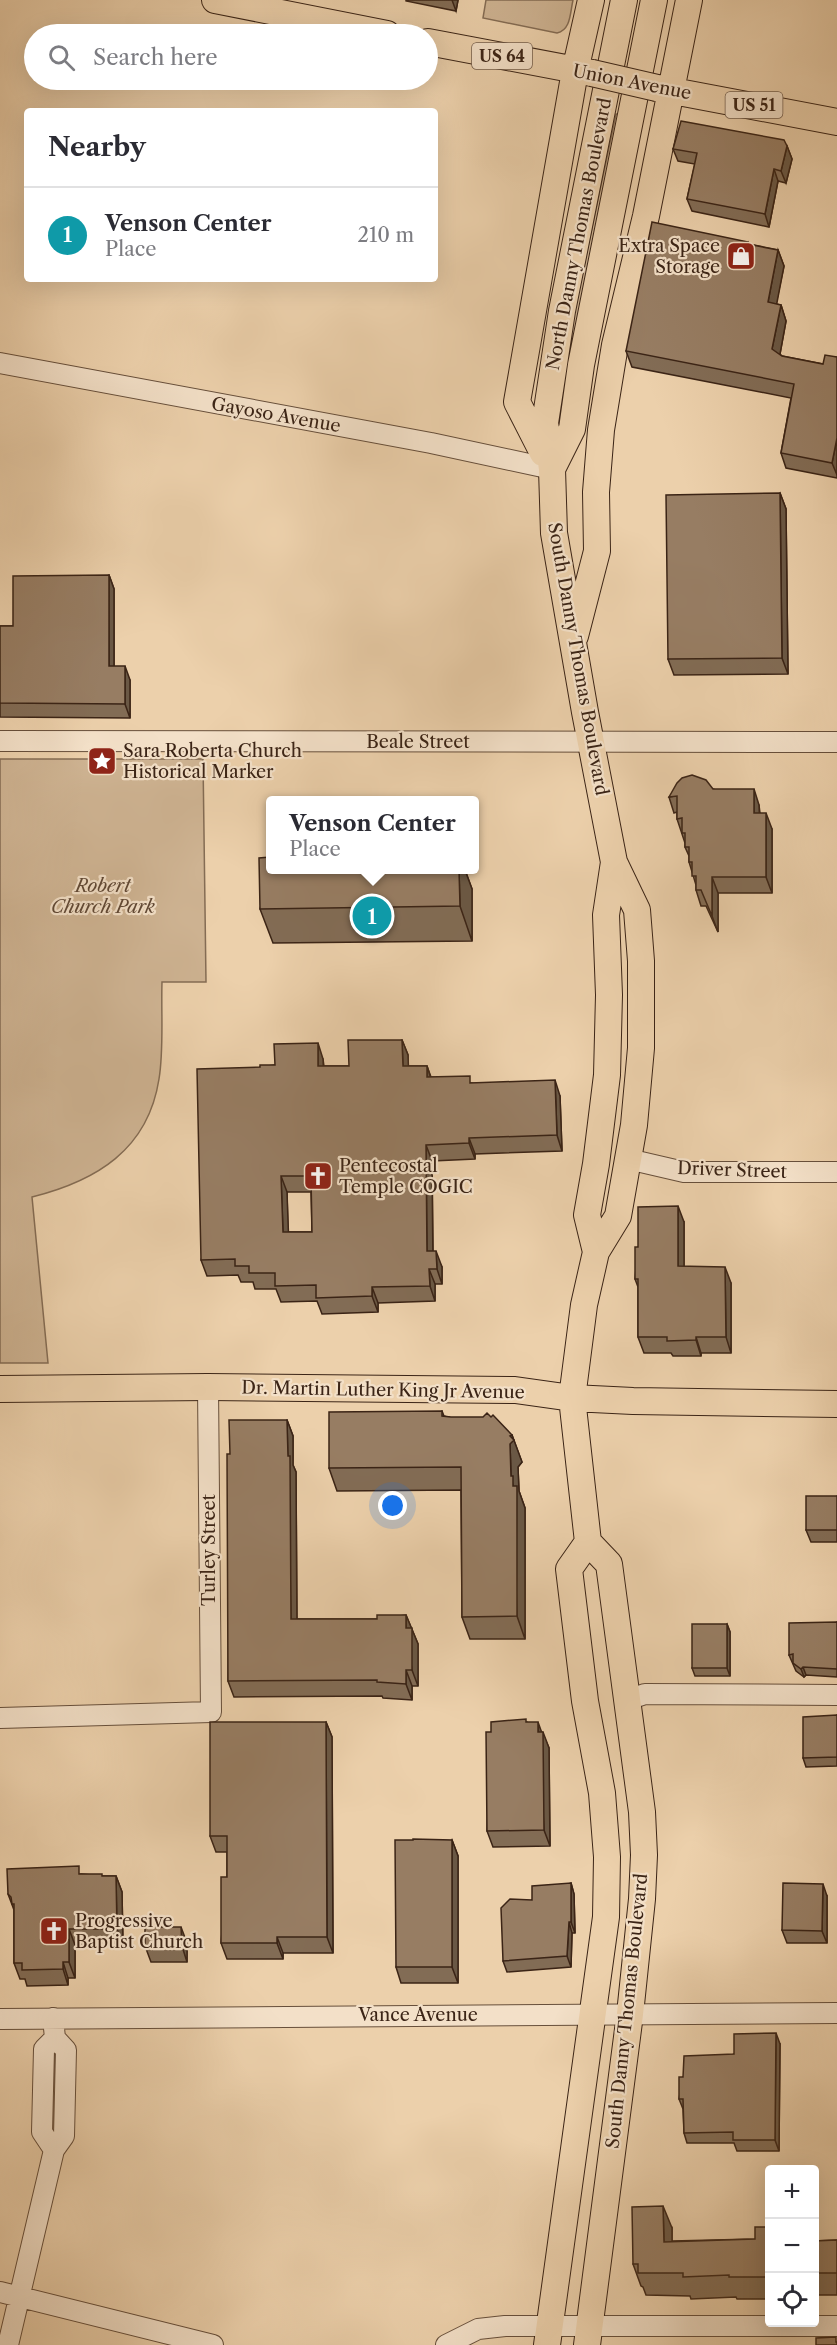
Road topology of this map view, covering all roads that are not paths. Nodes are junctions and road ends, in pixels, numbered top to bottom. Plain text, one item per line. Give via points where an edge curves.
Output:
1 (215, 0) edge
2 (591, 0) edge
3 (624, 0) edge
4 (654, 0) edge
5 (689, 0) edge
6 (336, 24) edge
7 (438, 44) edge
8 (584, 72) junction
9 (664, 89) junction
10 (837, 122) edge
11 (0, 363) edge
12 (552, 469) junction
13 (573, 644) junction
14 (0, 741) edge
15 (591, 742) junction
16 (837, 742) edge
17 (614, 862) junction
18 (628, 1159) junction
19 (837, 1172) edge
20 (596, 1252) junction
21 (208, 1387) junction
22 (0, 1389) edge
23 (572, 1398) junction
24 (837, 1404) edge
25 (588, 1542) junction
26 (837, 1695) edge
27 (627, 1700) junction
28 (0, 1718) edge
29 (837, 2013) edge
30 (594, 2014) junction
31 (630, 2014) junction
32 (53, 2018) junction
33 (0, 2019) edge
34 (0, 2292) edge
35 (20, 2297) junction
36 (837, 2326) edge
37 (548, 2335) edge
38 (588, 2335) edge
39 (8, 2345) edge
40 (213, 2345) edge
41 (446, 2345) edge

1 - 6 main road
2 - 8 main road
3 - 12 main road, North Danny Thomas Boulevard via 553,363 545,423
4 - 12 main road, South Danny Thomas Boulevard via 572,429
5 - 9 main road
7 - 8 main road, Union Avenue / US 64
8 - 9 main road, Union Avenue / US 51, bridge
8 - 12 main road via 517,402
9 - 10 main road, Union Avenue / US 51
9 - 13 main road via 646,216 615,345 601,430 597,551
11 - 12 street, Gayoso Avenue
12 - 13 main road, South Danny Thomas Boulevard via 554,533
13 - 15 main road, South Danny Thomas Boulevard
14 - 15 street, Beale Street
15 - 16 street, Beale Street
15 - 17 main road, South Danny Thomas Boulevard
17 - 18 main road, South Danny Thomas Boulevard via 637,910 641,961 641,1048
17 - 20 main road, South Danny Thomas Boulevard via 606,915 607,1075 587,1215
18 - 19 street, Driver Street via 684,1172
18 - 20 main road, South Danny Thomas Boulevard via 618,1216
20 - 23 main road, South Danny Thomas Boulevard
21 - 22 main road, Dr. Martin Luther King Jr Avenue
21 - 23 main road, Dr. Martin Luther King Jr Avenue via 515,1390
21 - 28 street, Turley Street via 211,1712
23 - 24 main road, Dr. Martin Luther King Jr Avenue
23 - 25 main road, South Danny Thomas Boulevard
25 - 27 main road, South Danny Thomas Boulevard via 609,1564
25 - 30 main road, South Danny Thomas Boulevard via 569,1569 585,1701 602,1793 607,1857 606,1917
26 - 27 street via 645,1694
27 - 31 main road, South Danny Thomas Boulevard via 644,1855
29 - 31 street, Vance Avenue
30 - 31 street, Vance Avenue
30 - 32 street, Vance Avenue
30 - 37 main road, South Danny Thomas Boulevard
31 - 38 main road, South Danny Thomas Boulevard
32 - 33 street, Vance Avenue
32 - 35 street via 55,2038 44,2049 42,2132 54,2150
34 - 35 street
35 - 39 street
35 - 40 street
36 - 38 street
37 - 38 street
37 - 41 street via 505,2326 478,2329

